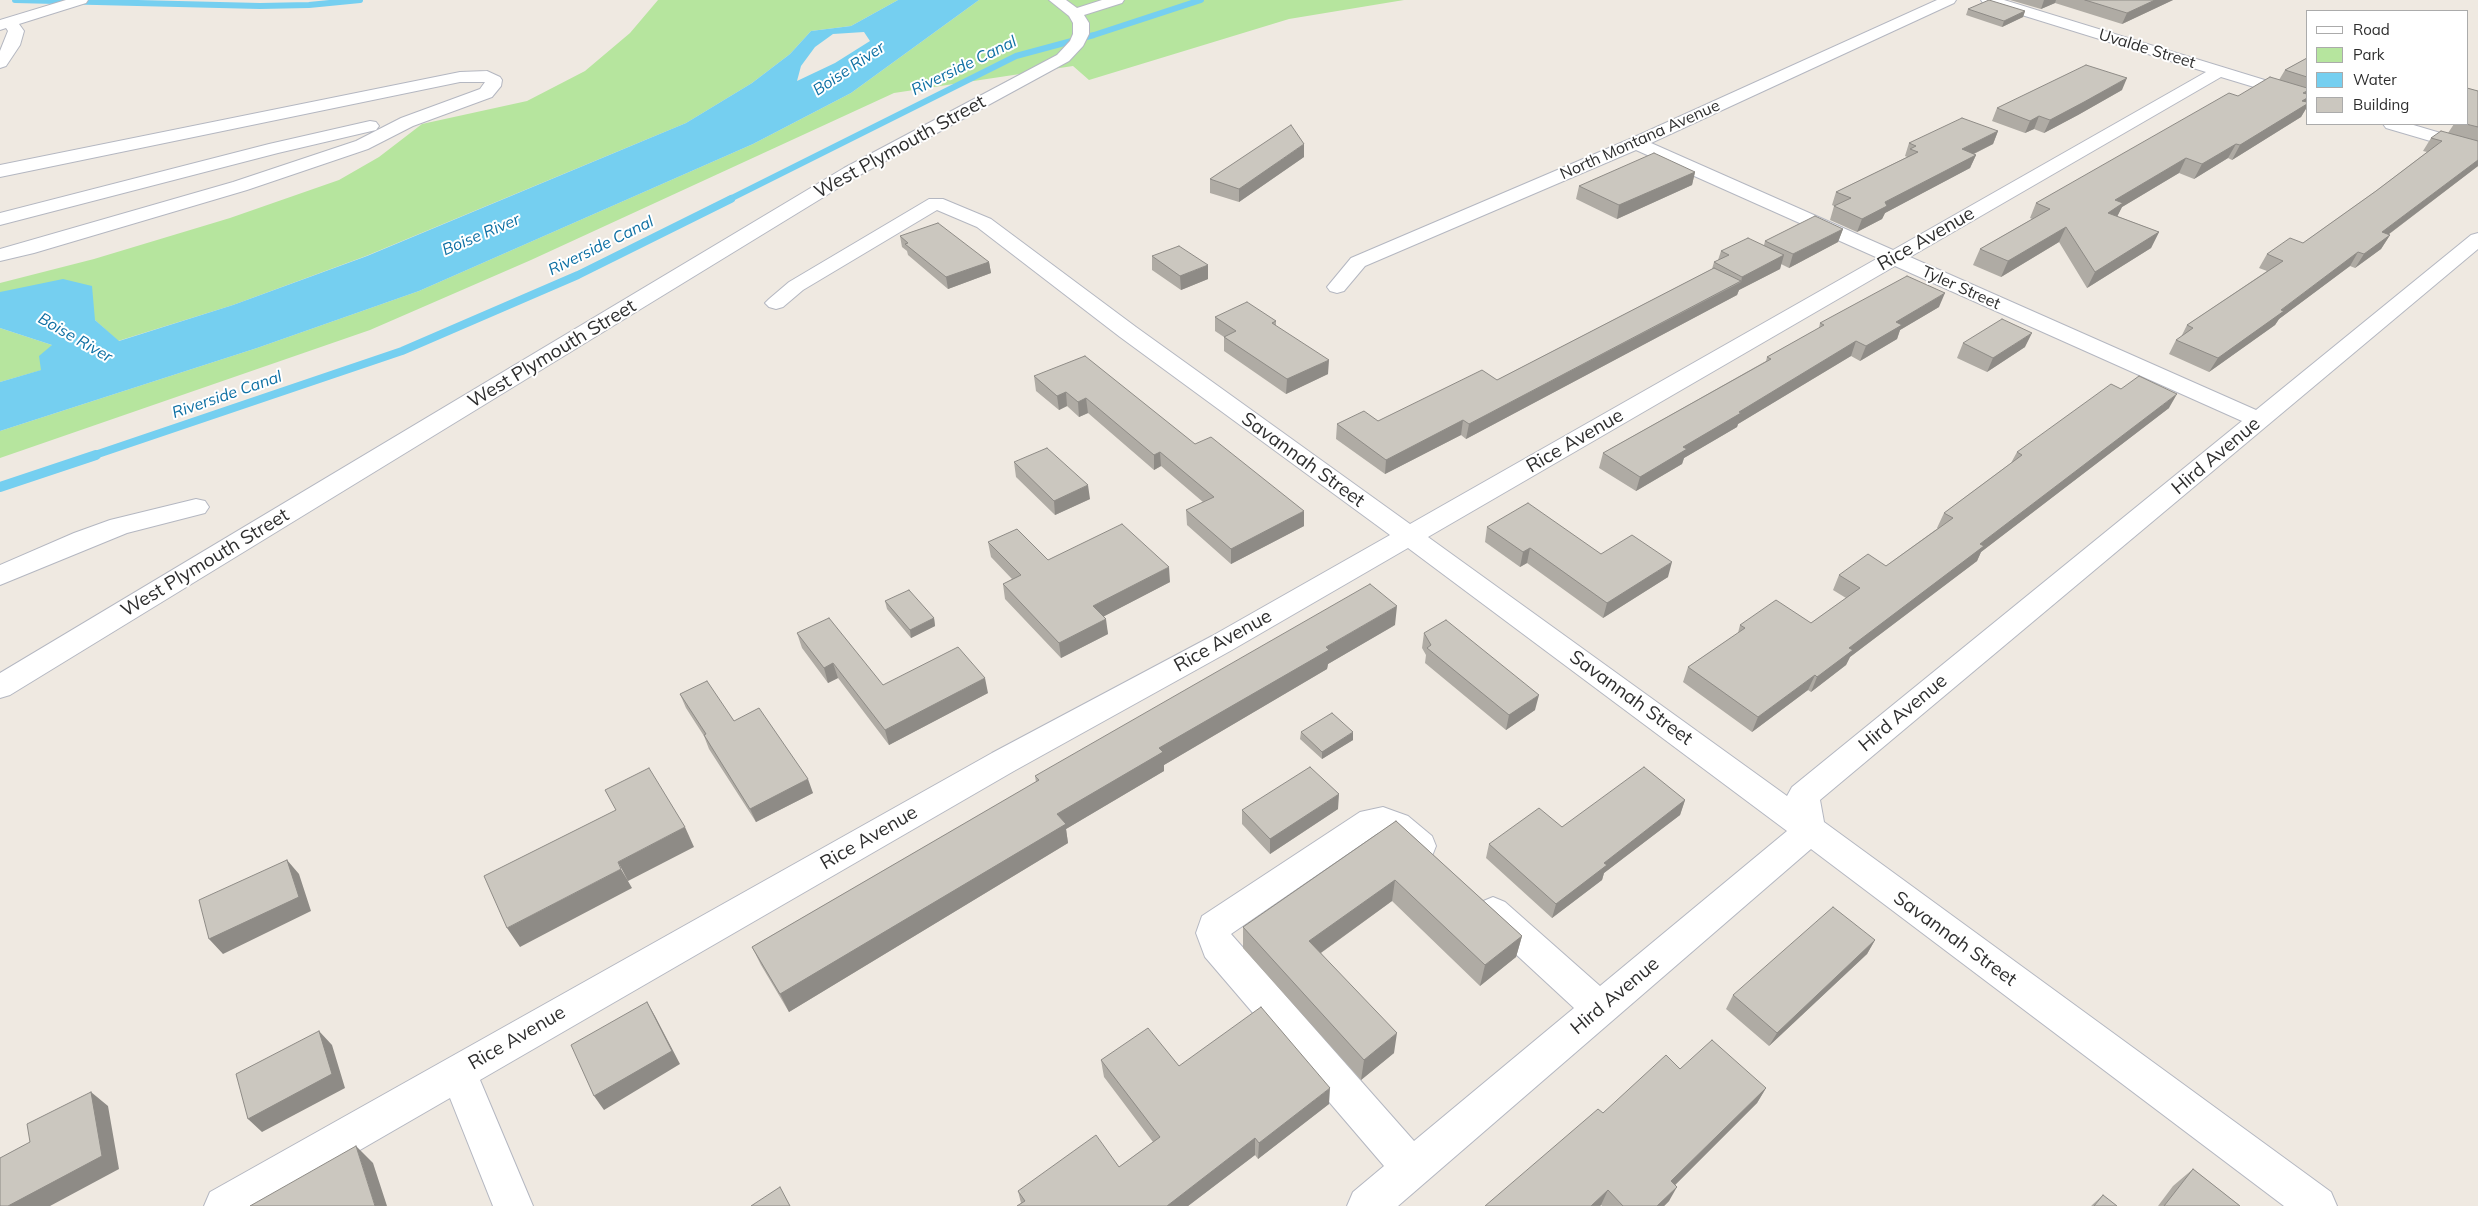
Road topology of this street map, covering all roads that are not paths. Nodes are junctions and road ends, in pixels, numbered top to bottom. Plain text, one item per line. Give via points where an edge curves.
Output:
1 (81, 0) edge
2 (1056, 0) edge
3 (1117, 0) edge
4 (1949, 0) edge
5 (1988, 0) edge
6 (1074, 13) junction
7 (5, 24) edge
8 (0, 63) edge
9 (2220, 71) junction
10 (2306, 98) edge
11 (407, 122) junction
12 (2395, 125) edge
13 (1636, 143) junction
14 (2478, 150) edge
15 (0, 172) edge
16 (0, 219) edge
17 (2478, 239) edge
18 (0, 255) edge
19 (1894, 258) junction
20 (1338, 287) dead end
21 (776, 303) dead end
22 (2258, 420) junction
23 (196, 506) dead end
24 (1408, 536) junction
25 (0, 576) edge
26 (0, 687) edge
27 (1809, 831) junction
28 (1440, 864) edge
29 (1469, 891) edge
30 (1600, 1009) junction
31 (458, 1072) junction
32 (1412, 1168) junction
33 (224, 1206) edge
34 (513, 1206) edge
35 (1367, 1206) edge
36 (2317, 1206) edge

1 - 7 street
2 - 6 street
3 - 6 street
4 - 13 street, North Montana Avenue
5 - 9 street, Uvalde Street
6 - 26 street, West Plymouth Street via 1081,23 1079,38 1063,58 851,172
7 - 8 street via 16,31 12,45
9 - 10 street, Uvalde Street
9 - 19 street, Rice Avenue
11 - 15 street via 486,93 494,80 481,76 460,77
11 - 16 street via 379,124 275,148
11 - 18 street via 362,146 240,186
12 - 14 street
13 - 19 street, Tyler Street
13 - 20 street, North Montana Avenue via 1358,262
17 - 22 street, Hird Avenue
19 - 22 street, Tyler Street
19 - 24 street, Rice Avenue
21 - 24 street, Savannah Street via 796,286 936,203 984,223
22 - 27 street, Hird Avenue via 1803,796
23 - 25 street via 119,526
24 - 27 street, Savannah Street
24 - 31 street, Rice Avenue
27 - 30 street, Hird Avenue
27 - 36 street, Savannah Street
28 - 32 street via 1397,825 1376,820 1214,927 1217,946
29 - 30 street
30 - 32 street, Hird Avenue
31 - 33 street, Rice Avenue
31 - 34 street
32 - 35 street, Hird Avenue

